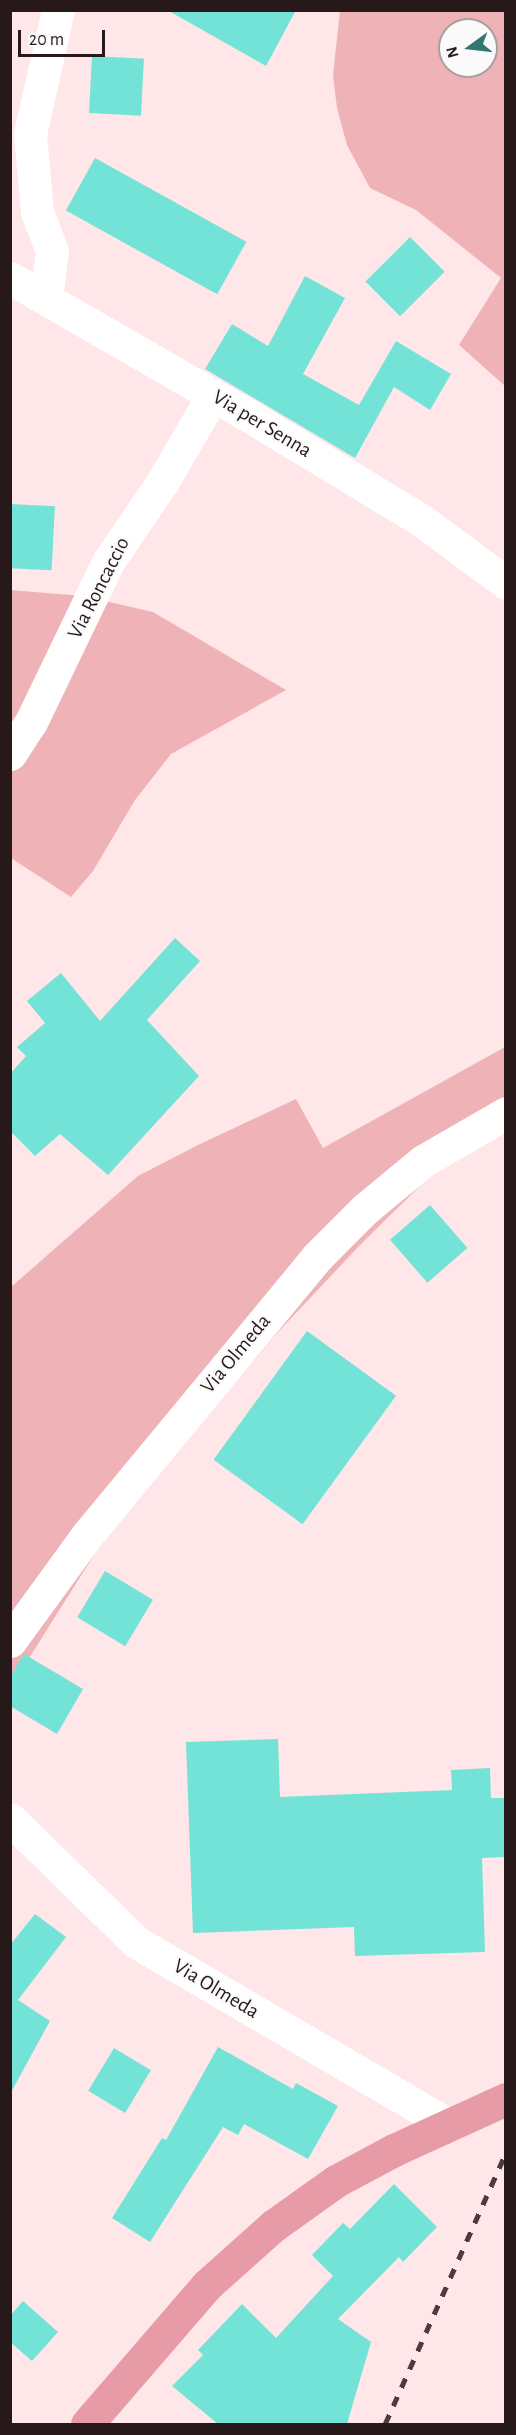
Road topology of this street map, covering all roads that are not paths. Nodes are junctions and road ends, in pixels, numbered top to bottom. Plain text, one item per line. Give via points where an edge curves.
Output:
1 (58, 10) edge
2 (10, 278) edge
3 (46, 297) junction
4 (213, 395) junction
5 (506, 583) edge
6 (10, 754) edge
7 (506, 1113) edge
8 (10, 1641) edge
9 (10, 1819) edge
10 (491, 2104) edge
11 (447, 2124) junction
12 (87, 2424) edge

1 - 3 street via 30,134 37,212 52,251
2 - 3 street, Via per Senna
3 - 4 street, Via per Senna
4 - 5 street, Via per Senna via 421,520
4 - 6 street, Via Roncaccio via 163,481 108,562 31,722
7 - 8 street, Via Olmeda via 423,1161 365,1209 317,1257 88,1534
9 - 11 street, Via Olmeda via 136,1942
10 - 11 main road
11 - 12 main road via 336,2181 273,2226 207,2285

